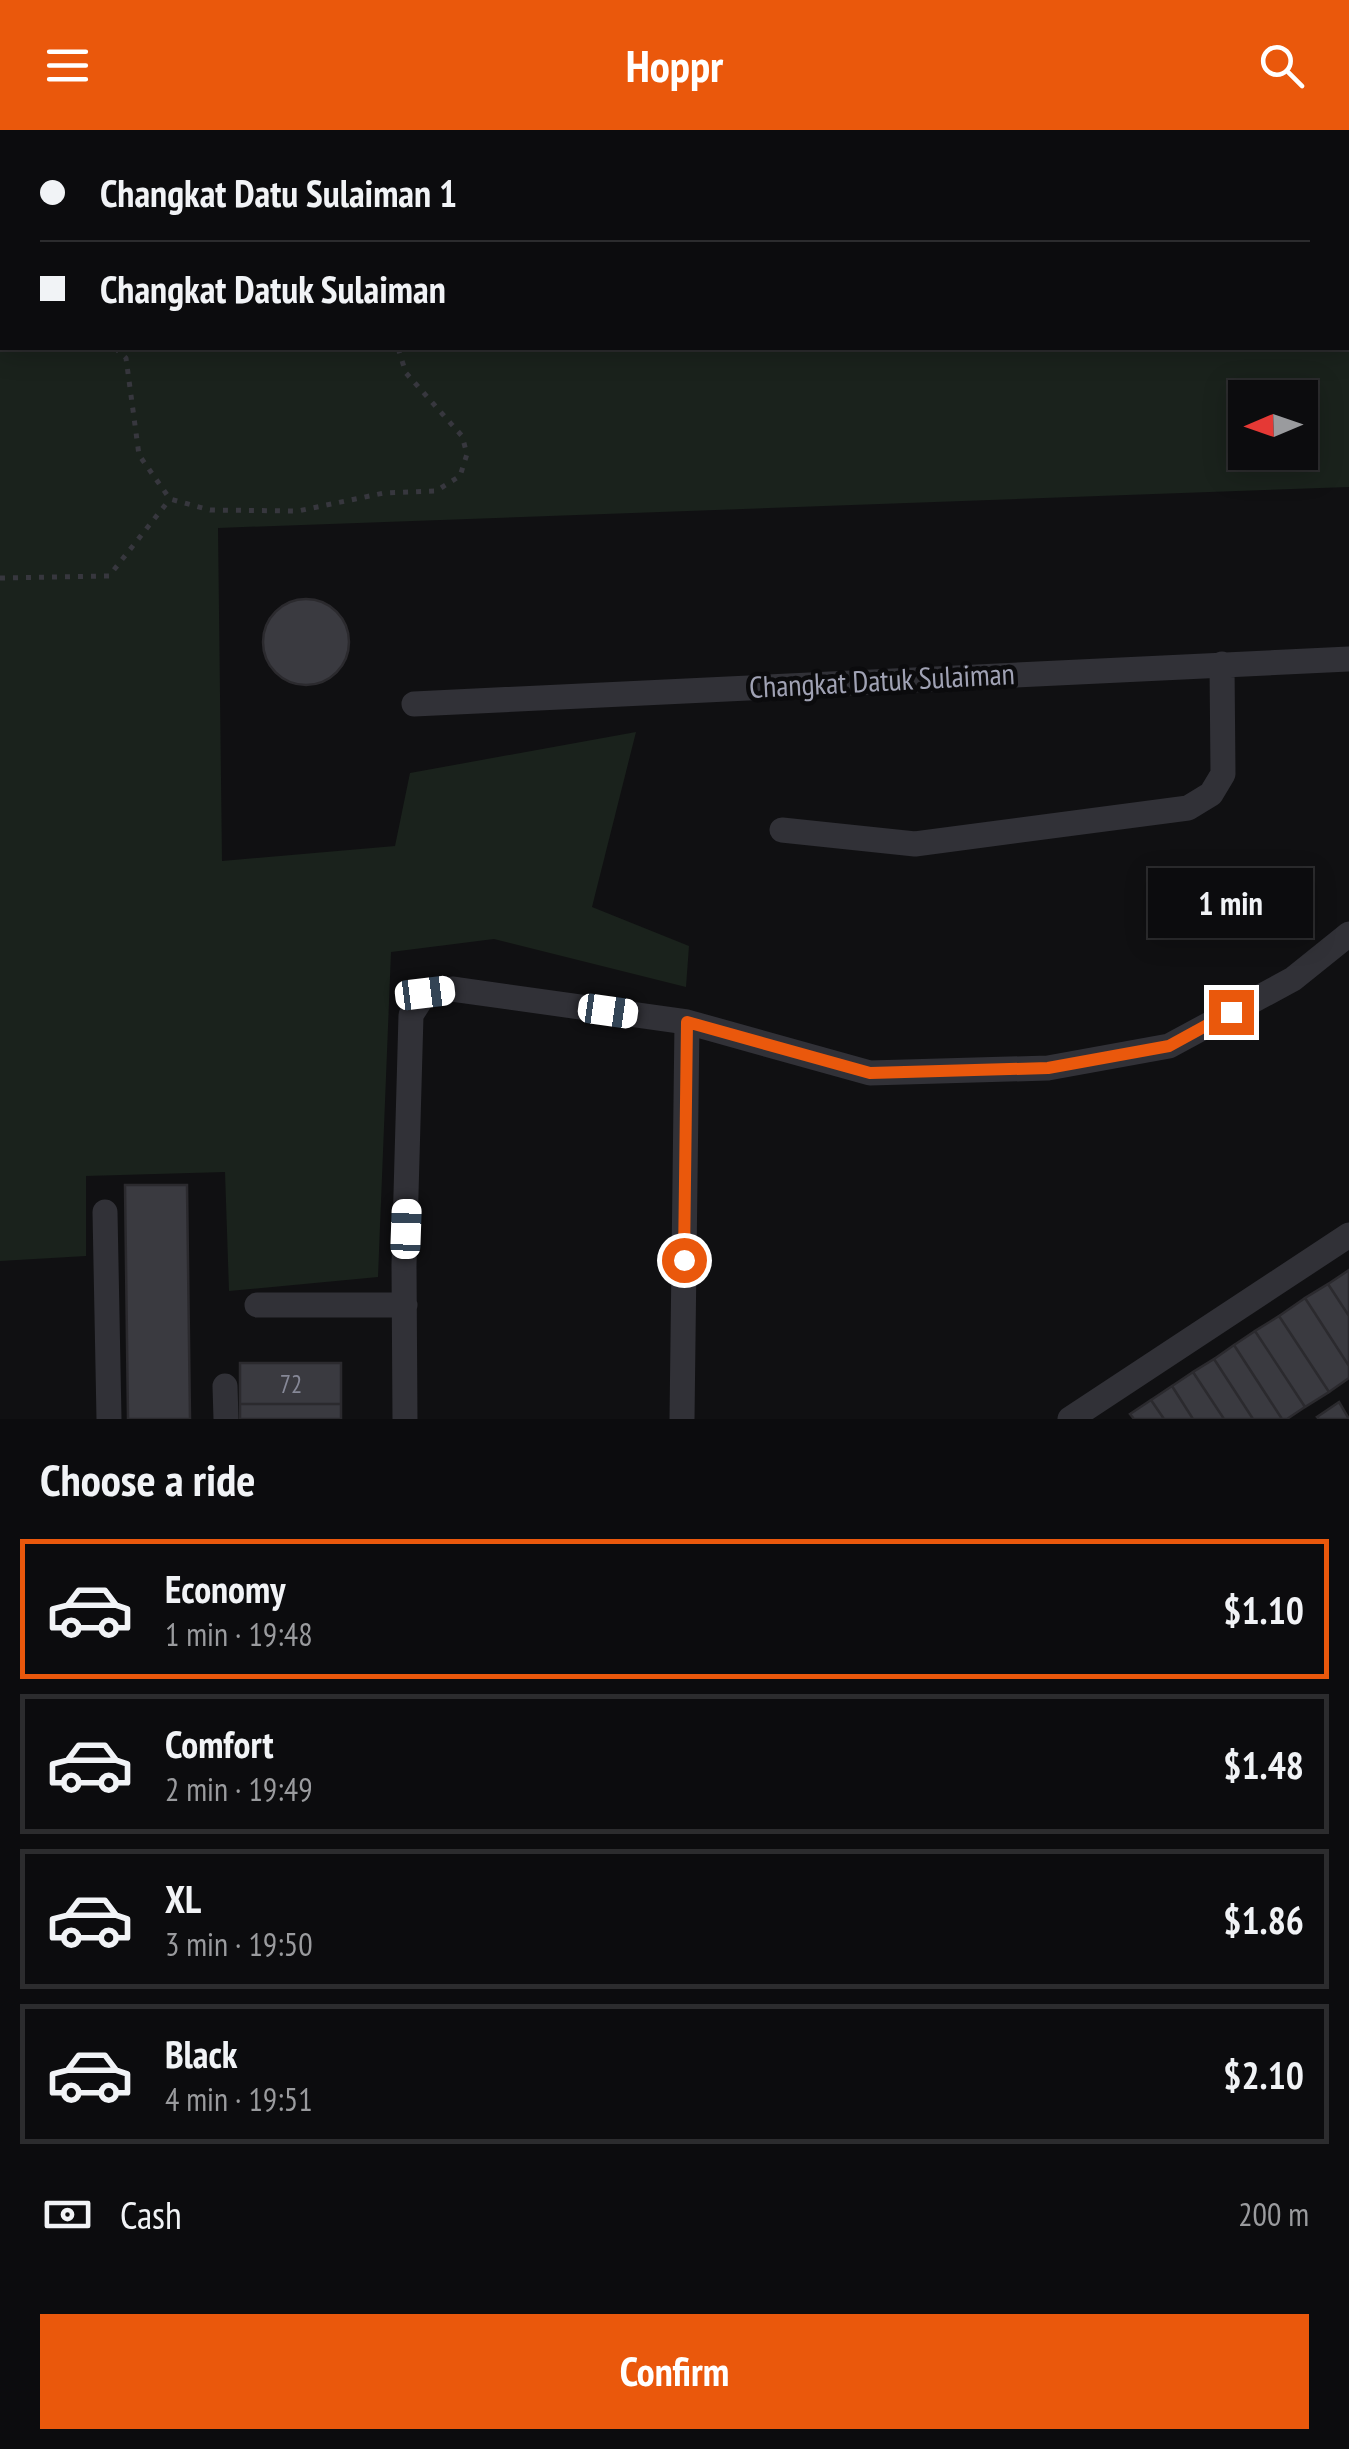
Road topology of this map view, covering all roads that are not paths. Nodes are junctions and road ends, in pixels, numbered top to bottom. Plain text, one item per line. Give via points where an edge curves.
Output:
1 (1349, 659) edge
2 (1222, 664) junction
3 (414, 704) dead end
4 (782, 830) dead end
5 (1349, 934) edge
6 (687, 1022) junction
7 (105, 1212) dead end
8 (1349, 1235) edge
9 (257, 1305) dead end
10 (404, 1305) junction
11 (225, 1386) dead end
12 (109, 1419) edge
13 (226, 1419) edge
14 (405, 1419) edge
15 (682, 1419) edge
16 (1070, 1419) edge

1 - 2 street, Changkat Datuk Sulaiman
2 - 3 street, Changkat Datuk Sulaiman
2 - 4 street via 1224,774 1211,794 1188,808 915,844
5 - 6 street via 1293,979 1169,1046 1048,1068 870,1073
6 - 10 street via 452,989 425,993 412,1015
6 - 15 street
7 - 12 street
8 - 16 street
9 - 10 street
10 - 14 street
11 - 13 street

